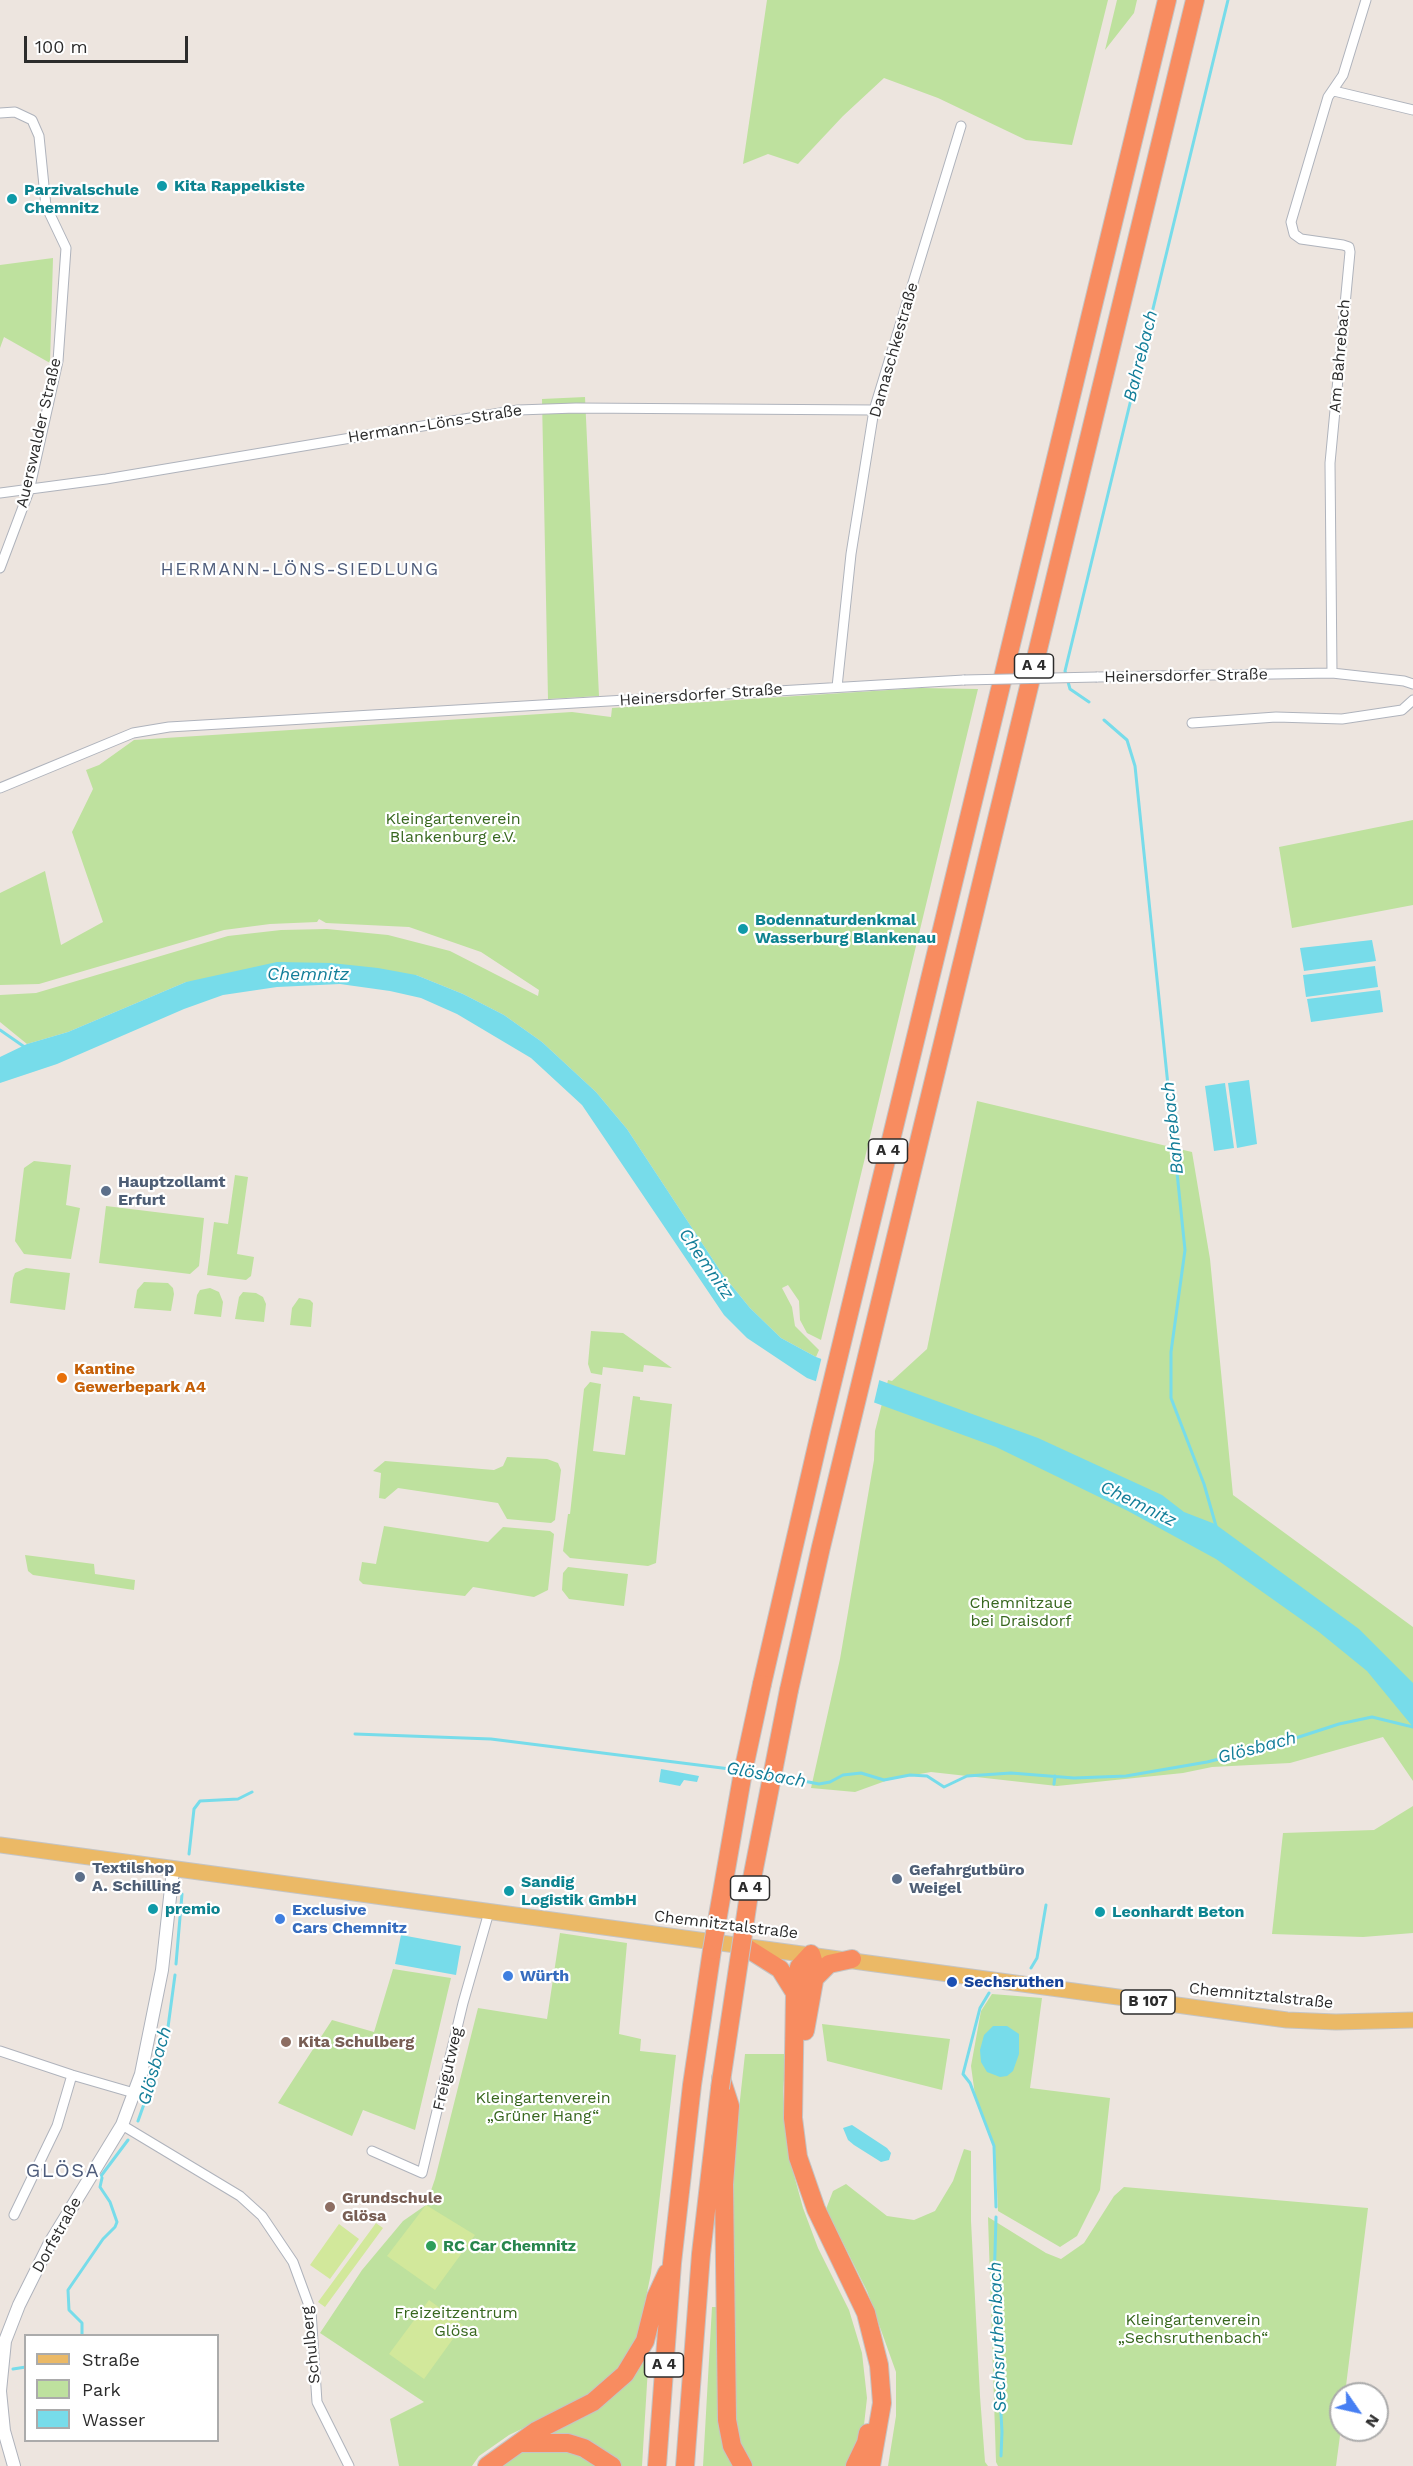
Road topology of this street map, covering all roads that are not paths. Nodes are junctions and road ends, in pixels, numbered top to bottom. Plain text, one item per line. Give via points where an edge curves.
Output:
1 (1167, 0) edge
2 (1195, 0) edge
3 (1366, 0) edge
4 (1334, 91) junction
5 (1413, 110) edge
6 (0, 112) edge
7 (961, 126) dead end
8 (874, 410) junction
9 (29, 491) junction
10 (0, 493) edge
11 (0, 568) edge
12 (1332, 673) junction
13 (1413, 684) edge
14 (837, 687) junction
15 (1413, 700) edge
16 (1192, 723) dead end
17 (0, 788) edge
18 (0, 1845) edge
19 (173, 1870) junction
20 (489, 1912) junction
21 (742, 1945) junction
22 (811, 1954) junction
23 (852, 1959) junction
24 (814, 1979) junction
25 (795, 1994) junction
26 (1413, 2020) edge
27 (0, 2051) edge
28 (795, 2070) junction
29 (72, 2075) junction
30 (722, 2085) junction
31 (134, 2093) junction
32 (122, 2124) junction
33 (372, 2151) dead end
34 (14, 2215) dead end
35 (672, 2263) junction
36 (881, 2382) junction
37 (520, 2443) junction
38 (14, 2466) edge
39 (349, 2466) edge
40 (487, 2466) edge
41 (612, 2466) edge
42 (657, 2466) edge
43 (685, 2466) edge
44 (743, 2466) edge
45 (855, 2466) edge
46 (871, 2466) edge

1 - 35 highway, A 4, bridge via 762,1684 721,1890 692,2085
2 - 30 highway, A 4, bridge via 789,1690 749,1894
3 - 4 street, Am Bahrebach via 1343,75
4 - 5 street
4 - 12 street, Am Bahrebach via 1328,97 1291,222 1294,234 1301,239 1343,245 1350,252 1330,463
6 - 9 street, Auerswalder Straße via 15,112 32,120 39,136 46,206 66,248 58,361
7 - 8 street, Damaschkestraße
8 - 9 street, Hermann-Löns-Straße via 518,410
8 - 14 street, Damaschkestraße via 851,554
9 - 10 street, Hermann-Löns-Straße
9 - 11 street, Auerswalder Straße
12 - 13 street, Heinersdorfer Straße
12 - 14 street, Heinersdorfer Straße, bridge via 964,680
14 - 17 street, Heinersdorfer Straße via 169,727 133,733
15 - 16 street via 1402,710 1342,720 1276,717
18 - 19 main road, Chemnitztalstraße / B 107
19 - 20 main road, Chemnitztalstraße / B 107
19 - 31 street, Dorfstraße via 160,1982 147,2052
20 - 21 main road, Chemnitztalstraße / B 107
20 - 33 street, Freigutweg via 422,2173
21 - 22 main road, Chemnitztalstraße / B 107
21 - 25 highway via 780,1969
22 - 23 main road, Chemnitztalstraße / B 107
22 - 24 highway via 816,1970
22 - 25 highway via 799,1967
23 - 24 highway via 829,1964
23 - 26 main road, Chemnitztalstraße / B 107 via 1287,2020
24 - 28 highway
25 - 28 highway
27 - 29 street
28 - 36 highway via 793,2118 801,2165 816,2209 866,2313
29 - 31 street
29 - 34 street via 57,2126
30 - 43 highway, A 4 via 701,2254
30 - 44 highway via 730,2106 724,2184 726,2403 732,2446
31 - 32 street, Dorfstraße
32 - 38 street, Dorfstraße via 50,2242 5,2341 0,2391 4,2431
32 - 39 street, Schulberg via 240,2196 262,2216 293,2262 311,2311 316,2403
35 - 37 highway via 657,2297 645,2341 625,2374 593,2402
35 - 42 highway, A 4
36 - 45 highway via 871,2406 866,2444
36 - 46 highway via 880,2423
37 - 40 highway
37 - 41 highway via 568,2443

